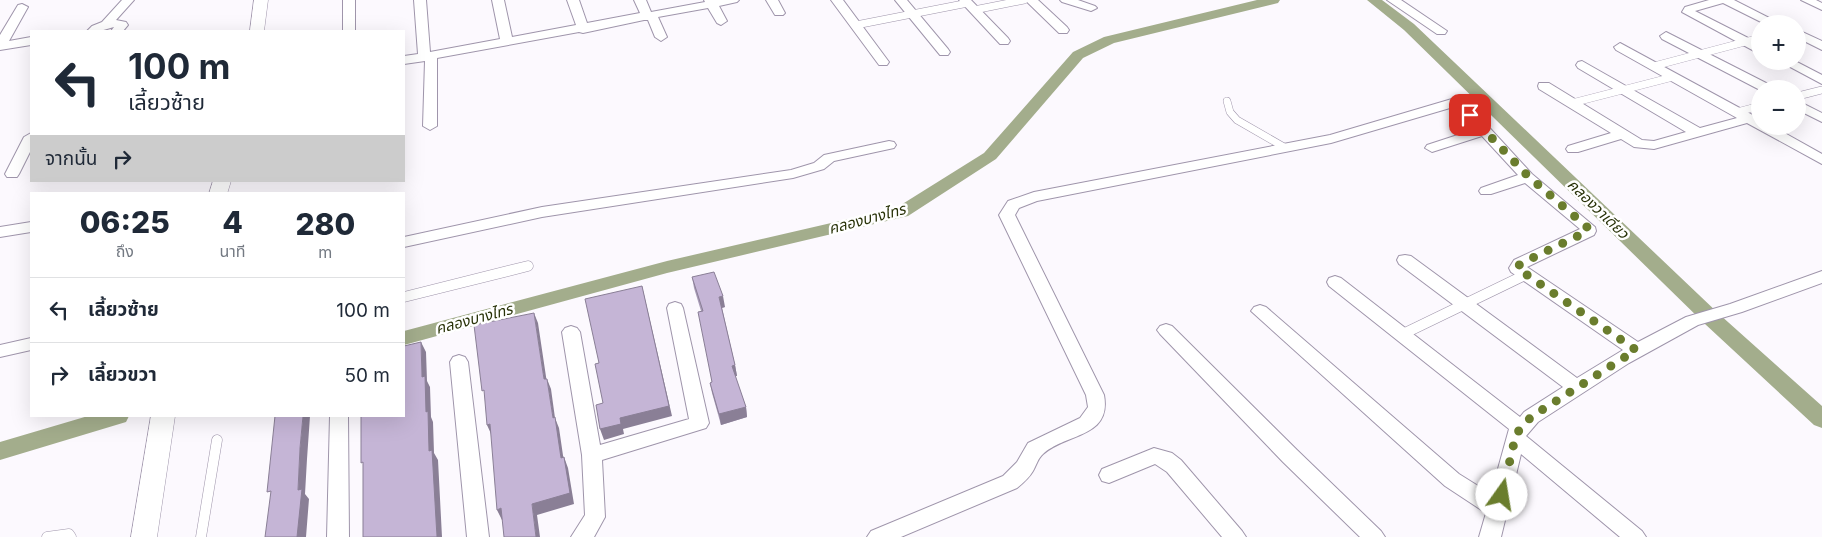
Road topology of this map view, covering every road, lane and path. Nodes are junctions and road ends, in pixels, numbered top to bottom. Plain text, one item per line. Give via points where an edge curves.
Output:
1 (128, 0) edge
2 (139, 0) edge
3 (261, 0) edge
4 (349, 0) edge
5 (420, 0) edge
6 (498, 0) edge
7 (573, 0) edge
8 (640, 0) edge
9 (733, 0) edge
10 (772, 0) edge
11 (837, 0) edge
12 (901, 0) edge
13 (1024, 0) edge
14 (1031, 0) edge
15 (1066, 0) edge
16 (1392, 0) edge
17 (1723, 0) edge
18 (1808, 0) edge
19 (711, 2) edge
20 (969, 4) edge
21 (22, 6) dead end
22 (1822, 6) edge
23 (1090, 8) dead end
24 (779, 13) dead end
25 (912, 13) junction
26 (1756, 15) edge
27 (649, 16) junction
28 (721, 21) dead end
29 (105, 25) junction
30 (856, 25) junction
31 (117, 29) edge
32 (583, 29) junction
33 (95, 30) edge
34 (257, 30) edge
35 (349, 30) edge
36 (1062, 30) dead end
37 (1441, 31) dead end
38 (1666, 36) dead end
39 (661, 37) dead end
40 (1806, 38) edge
41 (30, 41) edge
42 (1004, 41) dead end
43 (1751, 41) edge
44 (507, 42) junction
45 (1746, 42) junction
46 (1751, 44) edge
47 (0, 46) edge
48 (1822, 46) edge
49 (1620, 47) dead end
50 (944, 52) dead end
51 (1700, 54) junction
52 (428, 56) junction
53 (405, 60) edge
54 (884, 62) dead end
55 (1582, 65) dead end
56 (1654, 66) junction
57 (1802, 70) edge
58 (1673, 77) junction
59 (1822, 80) edge
60 (1751, 81) edge
61 (1544, 86) dead end
62 (1623, 90) junction
63 (1822, 90) edge
64 (1806, 94) edge
65 (1462, 100) dead end
66 (1227, 101) dead end
67 (1572, 103) junction
68 (1806, 109) edge
69 (1470, 115) dead end
70 (1822, 118) edge
71 (1751, 120) edge
72 (1751, 121) edge
73 (430, 126) dead end
74 (1484, 131) junction
75 (1698, 133) junction
76 (1622, 134) junction
77 (1777, 135) edge
78 (30, 139) edge
79 (889, 145) dead end
80 (1284, 147) junction
81 (1432, 148) dead end
82 (1573, 149) dead end
83 (1822, 160) edge
84 (12, 174) dead end
85 (1528, 176) junction
86 (1486, 191) dead end
87 (30, 227) edge
88 (0, 232) edge
89 (405, 242) edge
90 (1405, 260) dead end
91 (528, 266) dead end
92 (1525, 275) junction
93 (1822, 277) edge
94 (1335, 282) dead end
95 (405, 297) edge
96 (1466, 305) junction
97 (675, 308) dead end
98 (1260, 311) dead end
99 (1166, 330) dead end
100 (571, 332) dead end
101 (1403, 334) junction
102 (30, 344) edge
103 (1636, 350) junction
104 (0, 351) edge
105 (459, 362) dead end
106 (1576, 388) junction
107 (339, 417) edge
108 (163, 419) edge
109 (1518, 433) junction
110 (217, 440) dead end
111 (592, 455) junction
112 (1109, 476) dead end
113 (1497, 528) edge
114 (47, 537) edge
115 (71, 537) edge
116 (144, 537) edge
117 (201, 537) edge
118 (338, 537) edge
119 (478, 537) edge
120 (582, 537) edge
121 (878, 537) edge
122 (1235, 537) edge
123 (1374, 537) edge
124 (1635, 537) edge

1 - 29 street
2 - 31 street
3 - 34 street
4 - 35 street
5 - 52 street
6 - 44 street
7 - 32 street
8 - 27 street
9 - 19 street
10 - 24 street
11 - 30 street
12 - 25 street
13 - 20 lane
14 - 36 street
15 - 23 street
16 - 37 street
17 - 26 street
17 - 45 street via 1689,9 1688,12
18 - 22 street
19 - 27 street
19 - 28 street
20 - 25 lane
20 - 42 street
21 - 47 street
25 - 30 lane
25 - 50 street
27 - 32 street
27 - 39 street
29 - 31 street
29 - 33 street
30 - 54 street
32 - 44 street
38 - 51 street
40 - 48 street
41 - 47 street
43 - 45 lane
44 - 52 street
45 - 46 street
45 - 51 lane
49 - 56 street
51 - 56 lane
51 - 60 street
52 - 53 street
52 - 73 street
55 - 62 street
56 - 58 street
57 - 59 street
58 - 62 lane
58 - 71 street
61 - 67 street
62 - 67 lane
62 - 75 street
63 - 64 lane
65 - 80 street via 1350,134
66 - 80 lane via 1237,120
67 - 76 street
68 - 70 street
69 - 74 street
72 - 75 street
74 - 81 street
74 - 85 street
75 - 76 street via 1654,145 1638,144
76 - 82 street
77 - 83 street
78 - 84 street
79 - 89 street via 829,158 807,171 542,212
80 - 121 street via 1014,203 1007,215 1095,396 1097,411 1084,425 1034,449 1021,473 1010,482
85 - 86 street
85 - 92 street via 1571,212 1588,231 1520,264 1517,268
87 - 88 street
90 - 96 street
91 - 95 lane
92 - 96 lane
92 - 103 street
93 - 103 street via 1692,321
94 - 101 street
96 - 101 lane
96 - 106 street
97 - 111 street via 699,424
98 - 113 street via 1452,480
99 - 123 street
100 - 111 street
101 - 109 street
102 - 104 street
103 - 106 street
105 - 119 street
106 - 109 street via 1531,417
107 - 118 street
108 - 116 street
109 - 113 street
109 - 124 street
110 - 117 lane
111 - 120 street via 595,517
112 - 122 street via 1154,456 1165,458
114 - 115 lane via 69,534

